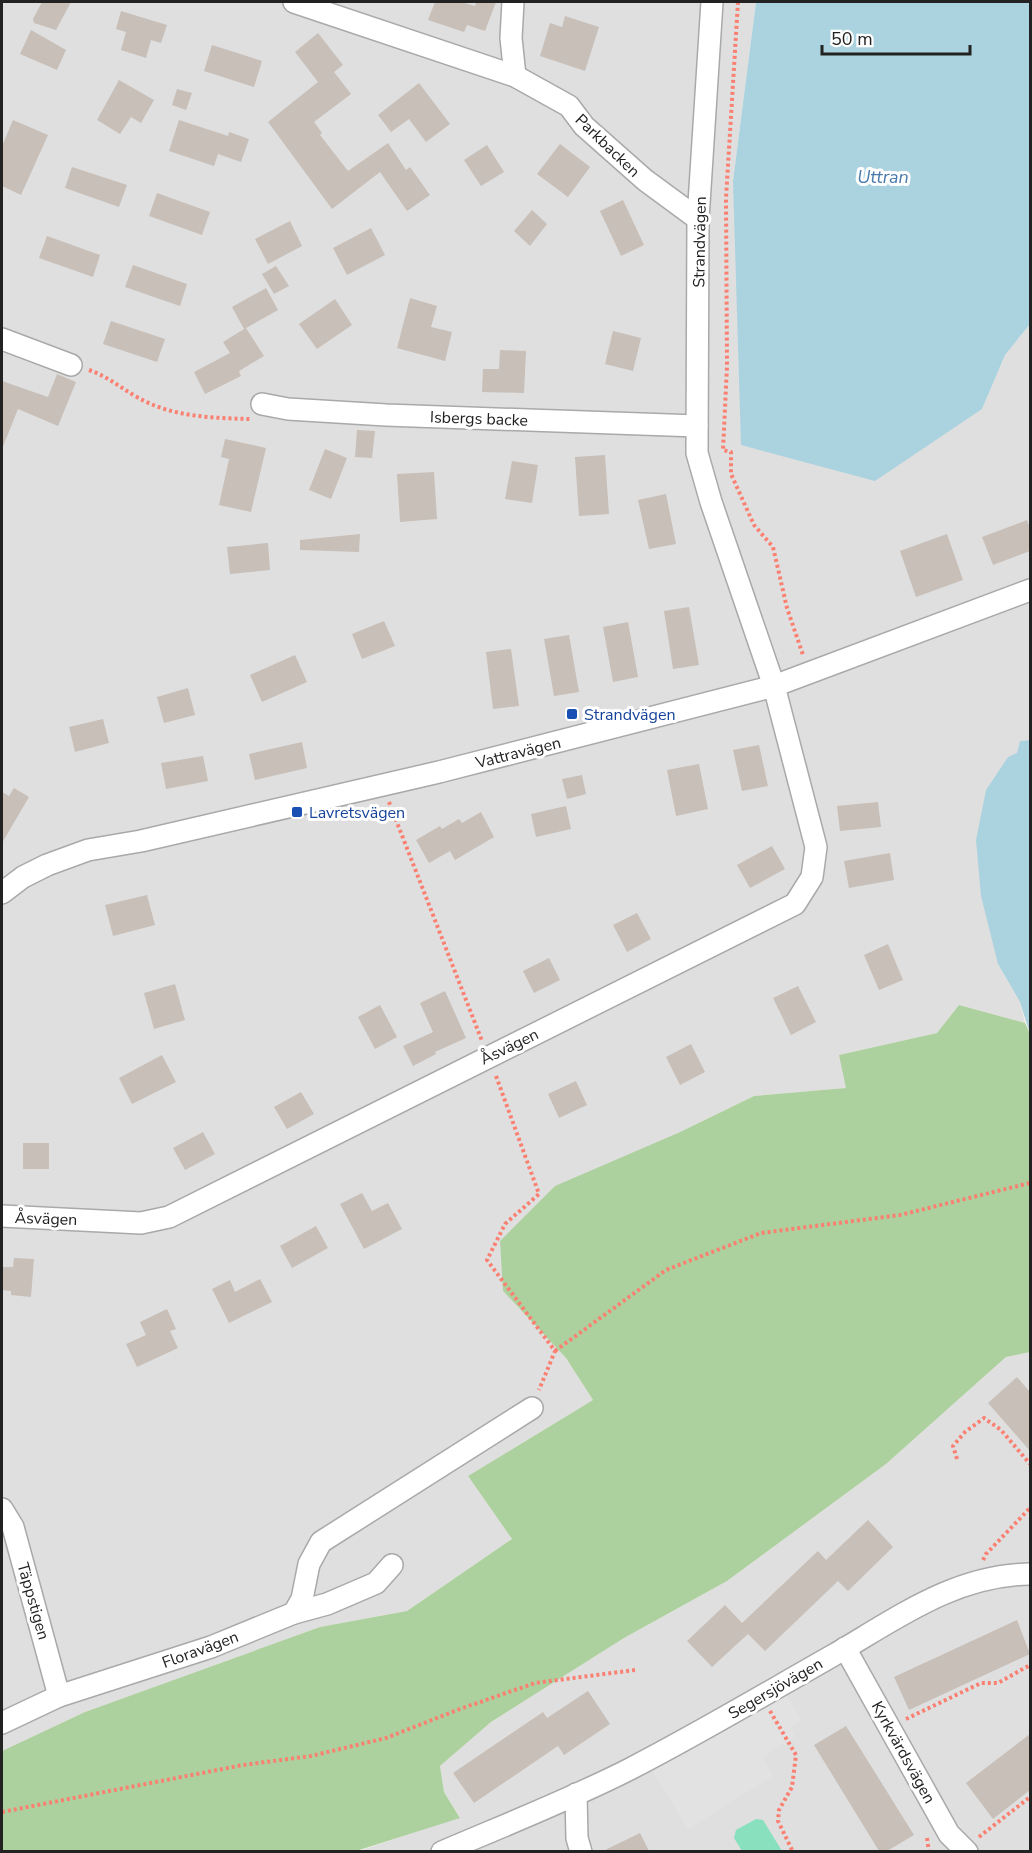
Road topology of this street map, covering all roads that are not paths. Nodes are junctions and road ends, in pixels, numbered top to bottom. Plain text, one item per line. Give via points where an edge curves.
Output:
1 (298, 2) edge
2 (513, 2) edge
3 (712, 2) edge
4 (515, 76) junction
5 (698, 219) junction
6 (2, 339) edge
7 (71, 364) dead end
8 (262, 404) road end
9 (697, 426) junction
10 (1030, 590) edge
11 (774, 686) junction
12 (2, 893) edge
13 (2, 1216) edge
14 (532, 1408) road end
15 (2, 1509) edge
16 (392, 1565) dead end
17 (1030, 1574) edge
18 (294, 1613) junction
19 (845, 1648) junction
20 (59, 1696) junction
21 (2, 1723) edge
22 (576, 1794) junction
23 (965, 1850) edge
24 (442, 1851) edge
25 (581, 1851) edge

1 - 4 street, Parkbacken
2 - 4 street
3 - 5 street, Strandvägen
4 - 5 street, Parkbacken via 569,106 584,126 645,180
5 - 9 street, Strandvägen
6 - 7 street
8 - 9 street, Isbergs backe via 386,415
9 - 11 street, Strandvägen via 697,453 711,502
10 - 11 street, Vattravägen
11 - 12 street, Vattravägen via 381,784 88,850 22,877
11 - 13 street, Åsvägen via 816,847 812,877 795,904 169,1217 141,1223
14 - 18 street via 321,1542 309,1564 302,1599
15 - 20 street, Täppstigen via 12,1527
16 - 18 street, Floravägen via 376,1583
17 - 19 street, Segersjövägen via 984,1578 956,1587 880,1625
18 - 20 street, Floravägen via 211,1647
19 - 22 street, Segersjövägen via 705,1728
19 - 23 street, Kyrkvärdsvägen via 950,1834
20 - 21 street, Floravägen
22 - 24 street, Segersjövägen
22 - 25 street

